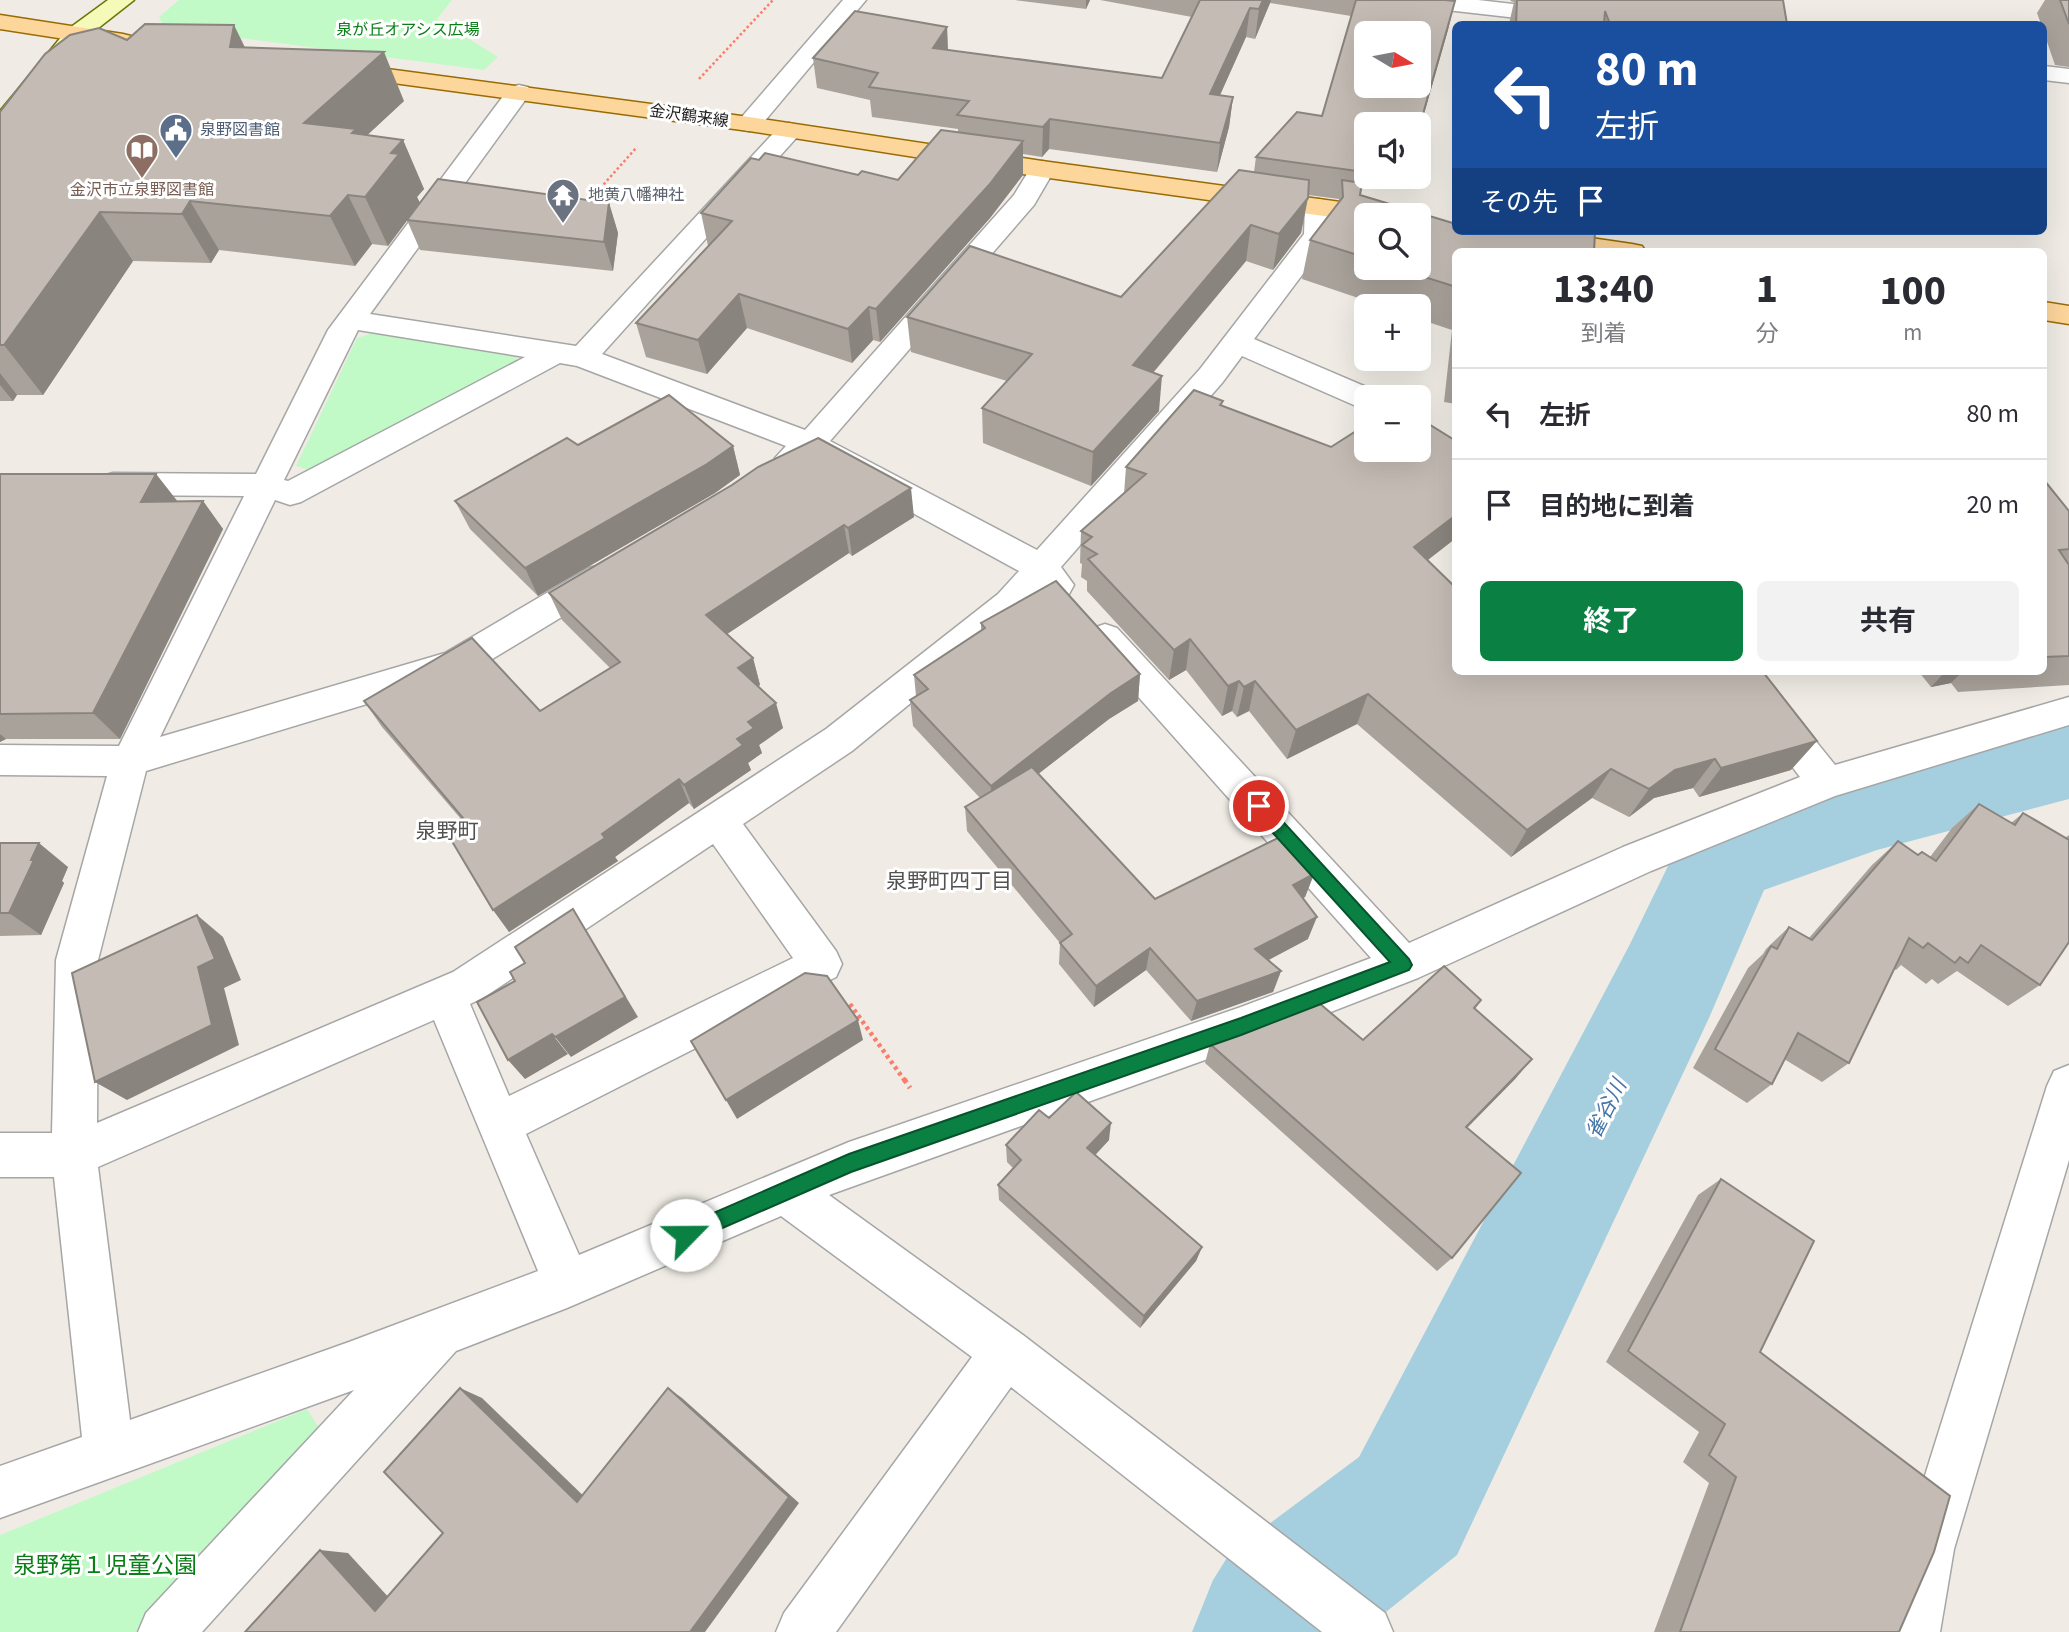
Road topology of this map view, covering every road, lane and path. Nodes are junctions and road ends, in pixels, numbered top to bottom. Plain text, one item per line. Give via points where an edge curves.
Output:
1 (123, 0) edge
2 (855, 0) edge
3 (1420, 0) edge
4 (1559, 8) edge
5 (1613, 21) edge
6 (0, 22) edge
7 (75, 35) junction
8 (145, 44) edge
9 (325, 67) edge
10 (2047, 73) edge
11 (2069, 76) edge
12 (519, 92) junction
13 (749, 124) junction
14 (0, 127) edge
15 (789, 131) junction
16 (1042, 169) junction
17 (1318, 207) junction
18 (1354, 212) edge
19 (1514, 235) edge
20 (1604, 248) edge
21 (2047, 311) edge
22 (2069, 315) edge
23 (350, 320) junction
24 (1237, 343) junction
25 (568, 356) junction
26 (1354, 393) edge
27 (810, 444) junction
28 (768, 474) edge
29 (84, 484) edge
30 (266, 485) junction
31 (632, 559) edge
32 (1042, 568) junction
33 (1741, 675) edge
34 (2064, 717) edge
35 (0, 760) edge
36 (130, 761) junction
37 (1827, 783) junction
38 (718, 820) junction
39 (821, 964) junction
40 (1403, 965) junction
41 (445, 996) junction
42 (2069, 1086) edge
43 (499, 1124) junction
44 (941, 1131) junction
45 (0, 1154) edge
46 (74, 1155) junction
47 (786, 1192) junction
48 (567, 1284) junction
49 (443, 1330) junction
50 (1006, 1352) junction
51 (108, 1452) junction
52 (0, 1492) edge
53 (1349, 1619) edge
54 (165, 1632) edge
55 (803, 1632) edge
56 (1913, 1632) edge

1 - 7 street
2 - 13 street
3 - 4 street
4 - 5 street
6 - 7 main road
7 - 8 main road
7 - 14 street
9 - 12 main road, 金沢鶴来線
10 - 11 street
12 - 13 main road, 金沢鶴来線
12 - 23 street
13 - 15 main road, 金沢鶴来線
15 - 16 main road, 金沢鶴来線
15 - 25 street
16 - 17 main road, 金沢鶴来線
16 - 27 street via 1025,199
17 - 18 main road, 金沢鶴来線
17 - 24 street via 1318,235
19 - 20 main road
21 - 22 main road
23 - 25 street
23 - 30 street
24 - 26 street
24 - 32 street
25 - 27 street
25 - 30 street via 290,494
27 - 28 street
27 - 32 street
29 - 30 street
30 - 36 street
31 - 36 street via 456,663
32 - 38 street via 1010,603 839,740
32 - 40 street
33 - 37 street
34 - 37 street
35 - 36 street
36 - 46 street via 76,960
37 - 40 street via 1637,859
38 - 39 street
38 - 41 street
39 - 43 street
39 - 44 path
40 - 44 street via 1241,1027
41 - 43 street
41 - 46 street
42 - 56 street via 1928,1549
43 - 48 street
44 - 47 street
45 - 46 street
46 - 51 street
47 - 48 street
47 - 50 street
48 - 49 street
49 - 51 street
49 - 54 street
50 - 53 street
50 - 55 street
51 - 52 street

